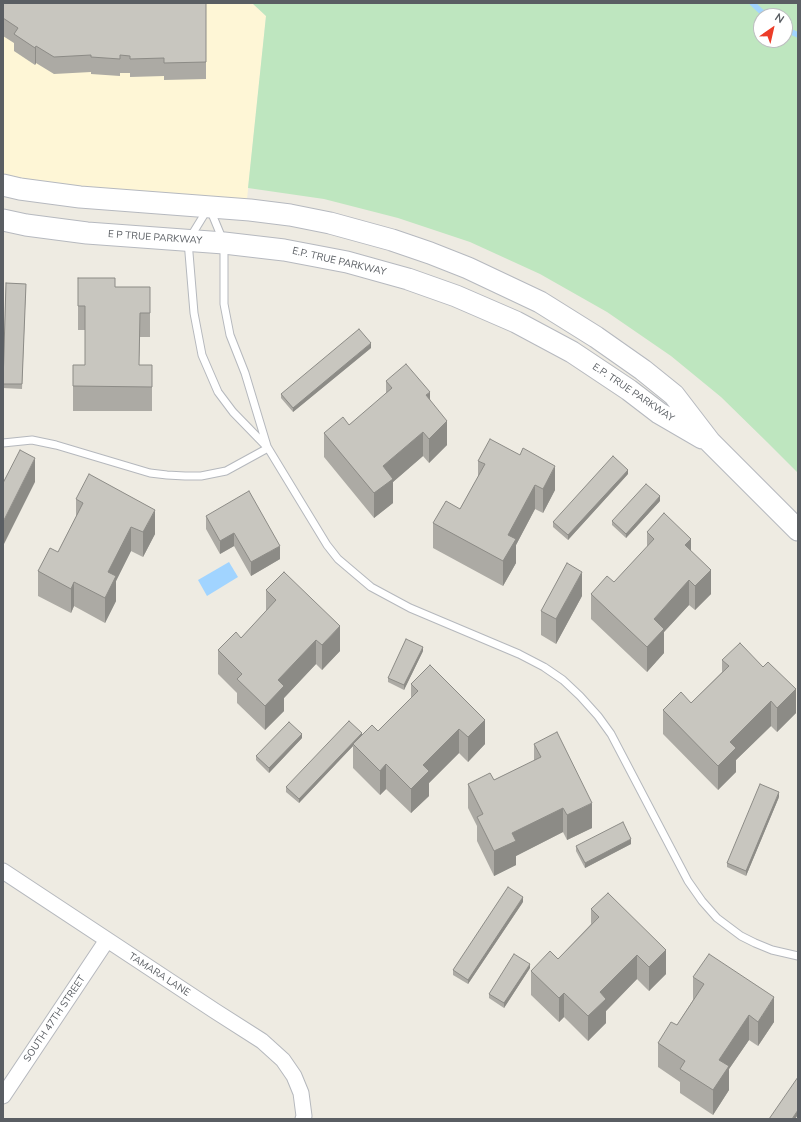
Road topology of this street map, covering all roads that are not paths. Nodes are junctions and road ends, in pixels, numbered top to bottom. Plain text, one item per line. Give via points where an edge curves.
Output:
1 (3, 185) edge
2 (209, 207) junction
3 (3, 220) edge
4 (188, 241) junction
5 (224, 243) junction
6 (710, 442) junction
7 (3, 443) edge
8 (268, 448) junction
9 (798, 530) edge
10 (3, 871) edge
11 (107, 940) junction
12 (798, 956) edge
13 (3, 1096) edge
14 (304, 1119) edge

1 - 2 main road via 80,197
2 - 4 lane
2 - 5 lane
2 - 6 main road, E.P. TRUE PARKWAY via 330,223 392,240 468,268 540,302 643,370 674,395
3 - 4 main road, E P TRUE PARKWAY via 87,233
4 - 5 main road, E P TRUE PARKWAY
4 - 8 lane via 194,313 202,356 218,392 233,412
5 - 6 main road, E.P. TRUE PARKWAY via 284,250 347,262 456,296 516,322 572,352 659,413
5 - 8 lane via 224,304 230,335
6 - 9 main road
7 - 8 lane via 32,440 150,473 179,476 201,476 226,471
8 - 12 lane via 328,545 354,574 371,587 410,608 538,663 563,680 580,696 611,734 688,881 702,901 741,936 772,950
10 - 11 street, TAMARA LANE
11 - 13 street, SOUTH 47TH STREET
11 - 14 street, TAMARA LANE via 262,1041 283,1060 301,1092

